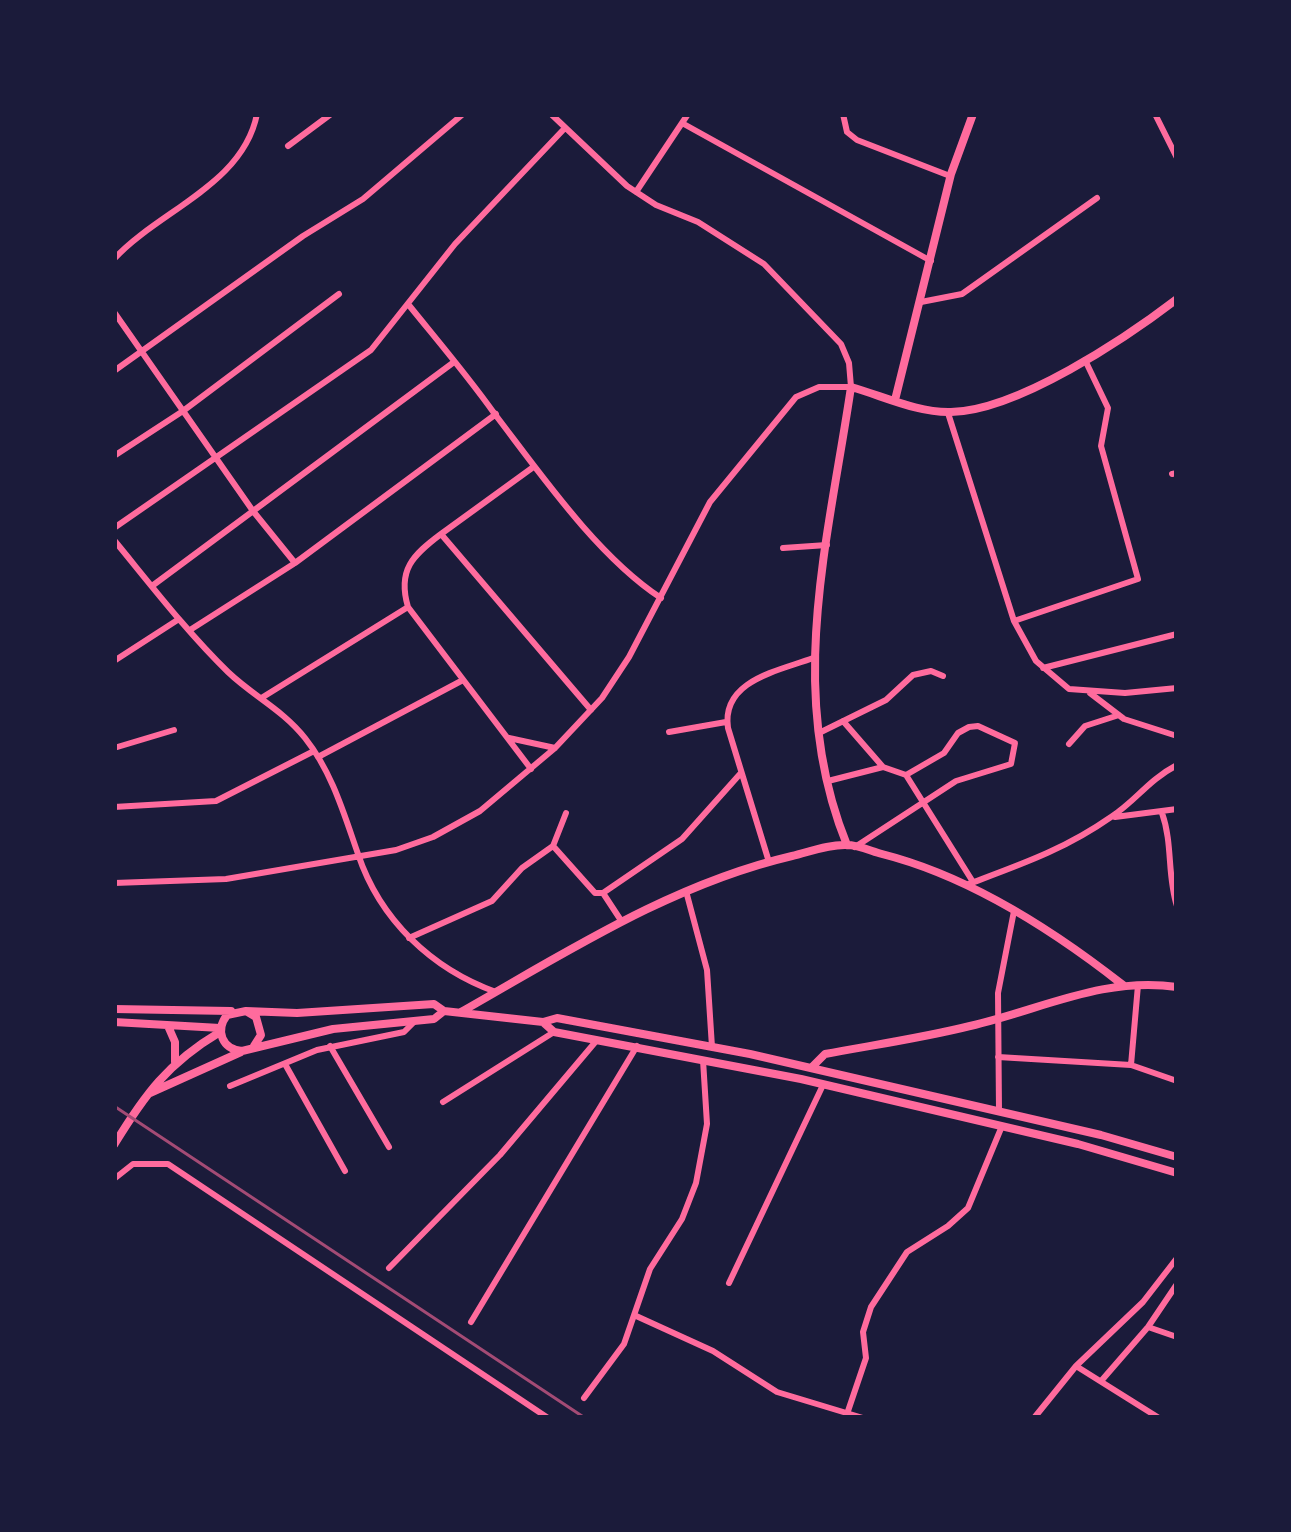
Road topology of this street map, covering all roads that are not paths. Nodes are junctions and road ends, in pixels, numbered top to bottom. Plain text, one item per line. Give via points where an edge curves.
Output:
1 (257, 114) edge
2 (332, 114) edge
3 (464, 114) edge
4 (688, 114) edge
5 (843, 114) edge
6 (973, 114) edge
7 (1155, 114) edge
8 (553, 115) edge
9 (682, 123) junction
10 (564, 129) junction
11 (289, 146) dead end
12 (1177, 158) edge
13 (950, 176) junction
14 (636, 192) junction
15 (1097, 198) dead end
16 (114, 259) edge
17 (931, 260) junction
18 (339, 294) dead end
19 (1177, 299) edge
20 (921, 302) junction
21 (408, 304) junction
22 (114, 312) edge
23 (142, 352) junction
24 (1085, 360) junction
25 (454, 362) junction
26 (114, 371) edge
27 (851, 387) junction
28 (895, 400) junction
29 (183, 411) junction
30 (948, 412) junction
31 (496, 414) junction
32 (114, 456) edge
33 (216, 458) junction
34 (532, 467) junction
35 (253, 512) junction
36 (114, 528) edge
37 (441, 535) junction
38 (114, 540) edge
39 (828, 545) junction
40 (783, 548) dead end
41 (296, 562) junction
42 (152, 586) junction
43 (661, 598) junction
44 (408, 608) junction
45 (179, 619) junction
46 (1014, 621) junction
47 (190, 631) junction
48 (1177, 634) edge
49 (813, 658) junction
50 (114, 661) edge
51 (1042, 668) junction
52 (943, 676) dead end
53 (463, 680) junction
54 (1177, 688) edge
55 (1086, 690) junction
56 (263, 697) junction
57 (592, 710) junction
58 (1119, 716) junction
59 (843, 721) junction
60 (726, 722) junction
61 (174, 730) dead end
62 (669, 732) dead end
63 (816, 734) junction
64 (1177, 736) edge
65 (506, 737) junction
66 (1069, 744) dead end
67 (114, 748) edge
68 (554, 748) junction
69 (316, 754) junction
70 (1177, 765) edge
71 (883, 767) junction
72 (531, 769) junction
73 (741, 772) junction
74 (906, 775) junction
75 (825, 782) junction
76 (922, 801) junction
77 (114, 807) edge
78 (1177, 809) edge
79 (566, 813) dead end
80 (1162, 814) junction
81 (1111, 818) junction
82 (553, 846) junction
83 (851, 846) junction
84 (358, 854) junction
85 (769, 862) junction
86 (973, 882) junction
87 (114, 884) edge
88 (962, 886) junction
89 (686, 890) junction
90 (603, 893) junction
91 (1177, 907) edge
92 (1013, 911) junction
93 (622, 922) junction
94 (409, 938) junction
95 (1124, 985) junction
96 (1138, 985) junction
97 (1177, 987) edge
98 (496, 992) junction
99 (114, 1009) edge
100 (245, 1010) junction
101 (444, 1011) junction
102 (233, 1012) junction
103 (460, 1012) junction
104 (997, 1018) junction
105 (415, 1021) junction
106 (114, 1022) edge
107 (543, 1022) junction
108 (167, 1024) junction
109 (220, 1030) junction
110 (554, 1032) junction
111 (598, 1040) junction
112 (254, 1046) junction
113 (330, 1046) junction
114 (637, 1046) junction
115 (712, 1047) junction
116 (242, 1051) junction
117 (997, 1057) junction
118 (703, 1059) junction
119 (175, 1062) junction
120 (284, 1063) junction
121 (1131, 1065) junction
122 (812, 1068) junction
123 (1177, 1082) edge
124 (823, 1084) junction
125 (230, 1087) dead end
126 (144, 1096) junction
127 (443, 1102) dead end
128 (999, 1111) junction
129 (1002, 1126) junction
130 (114, 1145) edge
131 (389, 1147) dead end
132 (1177, 1157) edge
133 (345, 1171) dead end
134 (1177, 1174) edge
135 (114, 1179) edge
136 (1177, 1258) edge
137 (389, 1268) dead end
138 (729, 1283) dead end
139 (1177, 1284) edge
140 (634, 1316) junction
141 (471, 1322) dead end
142 (1148, 1327) junction
143 (1177, 1337) edge
144 (1076, 1366) junction
145 (1102, 1380) junction
146 (584, 1398) dead end
147 (1141, 1406) junction
148 (849, 1416) edge
149 (548, 1418) edge
150 (863, 1418) edge
151 (1034, 1418) edge
152 (1134, 1418) edge
153 (1159, 1418) edge

1 - 16 street via 234,163
2 - 11 street
3 - 23 street via 375,191
4 - 9 street
5 - 13 street via 856,140
6 - 13 street
7 - 12 street
8 - 10 street
9 - 14 street
9 - 17 street
10 - 14 street
10 - 21 street
13 - 17 street
14 - 27 street via 764,264 841,344
15 - 20 street via 962,294
17 - 20 street
18 - 29 street
19 - 24 street
20 - 28 street
21 - 25 street
21 - 33 street via 371,350
22 - 23 street
23 - 26 street
23 - 29 street
24 - 30 street via 1006,398
24 - 46 street via 1108,408 1101,446 1138,579
25 - 31 street
25 - 35 street
27 - 28 street
27 - 39 street
27 - 43 street via 796,397 710,502
28 - 30 street
29 - 32 street
29 - 33 street
30 - 46 street
31 - 34 street
31 - 41 street
33 - 35 street
33 - 36 street
34 - 37 street
34 - 43 street
35 - 41 street
35 - 42 street
37 - 44 street via 411,557
37 - 57 street
38 - 42 street
39 - 40 street
39 - 49 street
41 - 47 street
42 - 45 street
43 - 57 street
44 - 53 street
44 - 56 street
45 - 47 street
45 - 50 street
46 - 51 street
47 - 56 street
48 - 51 street
49 - 60 street via 741,688
49 - 63 street
51 - 55 street via 1069,689
52 - 59 street via 913,675 886,700
53 - 65 street
53 - 69 street
54 - 55 street
55 - 58 street
56 - 69 street
57 - 68 street
58 - 64 street
58 - 66 street via 1085,726
59 - 63 street
59 - 71 street
60 - 62 street
60 - 73 street
61 - 67 street
63 - 75 street
65 - 68 street
65 - 72 street
68 - 72 street
69 - 77 street via 215,801
69 - 84 street
70 - 81 street
71 - 74 street
71 - 75 street
72 - 84 street via 449,829 409,847
73 - 85 street
73 - 90 street via 682,838
74 - 76 street
74 - 76 street via 969,727 1015,743 1011,764
75 - 83 street
76 - 83 street
76 - 86 street
78 - 80 street
79 - 82 street
80 - 81 street
80 - 91 street
81 - 86 street via 1063,849
82 - 90 street
82 - 94 street via 492,901
83 - 85 street
83 - 88 street via 908,860
84 - 87 street via 226,879
84 - 94 street
85 - 89 street
86 - 88 street
88 - 92 street
89 - 93 street
89 - 115 street via 707,970
90 - 93 street
92 - 95 street
92 - 104 street
93 - 98 street
94 - 98 street
95 - 96 street
95 - 104 street
96 - 97 street
96 - 121 street
98 - 103 street
99 - 102 street
100 - 101 street via 434,1004
100 - 102 street
100 - 112 street via 260,1023
101 - 103 street
101 - 105 street
102 - 109 street
103 - 107 street
104 - 117 street
104 - 122 street via 825,1054
105 - 112 street
105 - 113 street via 404,1032
106 - 108 street
107 - 110 street
107 - 115 street via 557,1018
108 - 109 street
108 - 119 street
109 - 116 street via 230,1048
109 - 119 street
110 - 111 street
110 - 127 street
111 - 114 street
111 - 137 street
112 - 116 street
113 - 120 street
113 - 131 street
114 - 118 street
114 - 141 street
115 - 122 street
116 - 126 street
117 - 121 street
117 - 128 street
118 - 124 street
118 - 140 street via 707,1124 696,1183
119 - 126 street
120 - 125 street
120 - 133 street
121 - 123 street
122 - 128 street
124 - 129 street
124 - 138 street
126 - 130 street
128 - 132 street
129 - 134 street
129 - 148 street via 968,1208 907,1252 871,1307
135 - 149 street via 140,1162 168,1163
136 - 144 street
139 - 142 street
140 - 146 street via 624,1344
140 - 148 street via 713,1351 777,1392
142 - 143 street
142 - 145 street
144 - 145 street
144 - 151 street
145 - 147 street
147 - 152 street
147 - 153 street
148 - 150 street

